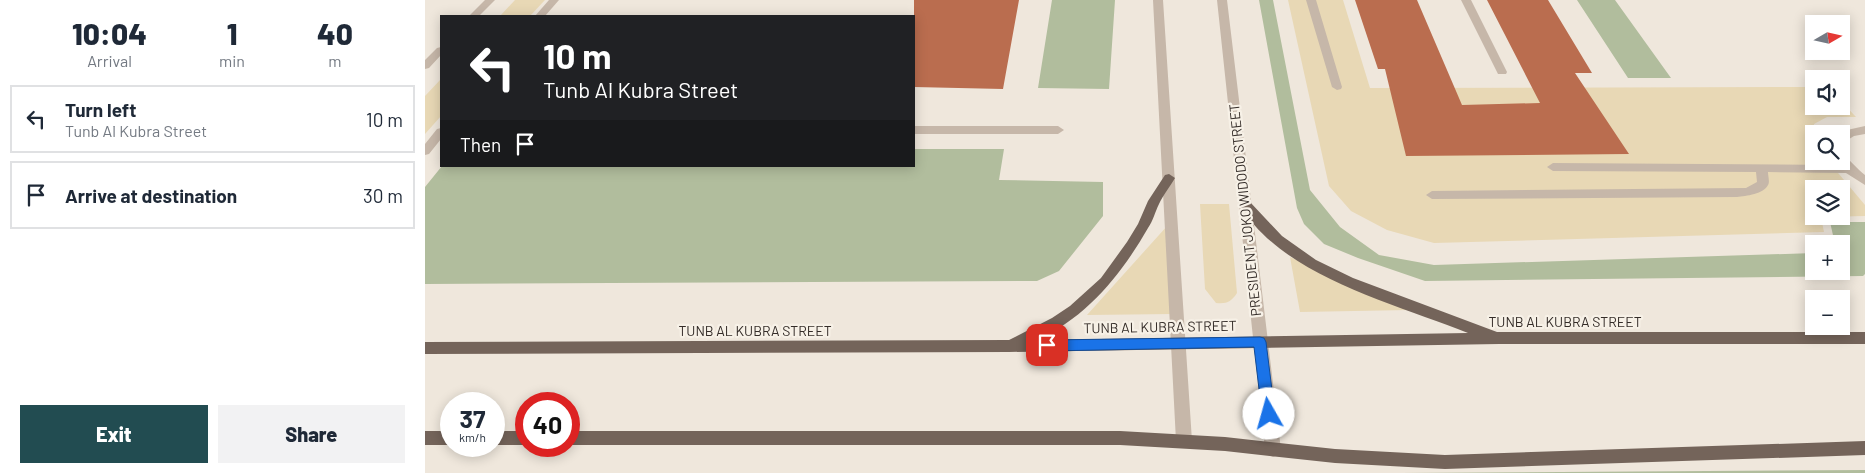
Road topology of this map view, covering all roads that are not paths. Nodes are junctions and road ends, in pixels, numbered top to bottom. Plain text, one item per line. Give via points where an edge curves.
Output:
1 (490, 0) edge
2 (554, 0) edge
3 (1222, 0) edge
4 (1311, 0) edge
5 (1466, 0) edge
6 (1157, 2) edge
7 (475, 15) edge
8 (541, 15) edge
9 (440, 51) edge
10 (425, 66) edge
11 (1501, 72) dead end
12 (1337, 87) dead end
13 (915, 130) edge
14 (1057, 130) dead end
15 (1865, 130) edge
16 (440, 133) edge
17 (1850, 134) edge
18 (425, 151) edge
19 (1553, 167) dead end
20 (1761, 168) junction
21 (1805, 168) edge
22 (1850, 170) edge
23 (1169, 178) junction
24 (1865, 181) edge
25 (1432, 195) dead end
26 (1246, 205) junction
27 (1499, 338) junction
28 (1865, 338) edge
29 (1260, 342) junction
30 (1179, 343) junction
31 (1009, 346) junction
32 (425, 348) edge
33 (425, 438) edge
34 (440, 438) edge
35 (580, 438) edge
36 (1184, 441) junction
37 (1865, 448) edge
38 (1273, 450) junction

1 - 7 street
2 - 8 street
3 - 26 street, PRESIDENT JOKO WIDODO STREET
4 - 12 street
5 - 11 street
6 - 23 street
9 - 10 street
13 - 14 street
15 - 17 street
16 - 18 street
19 - 20 street
20 - 21 street
20 - 25 street via 1763,184 1748,192 1737,193
22 - 24 street
23 - 30 street
23 - 31 main road via 1131,246 1098,291 1059,322
26 - 27 main road via 1261,225 1306,261 1335,276
26 - 29 street, PRESIDENT JOKO WIDODO STREET
27 - 28 main road, TUNB AL KUBRA STREET
27 - 29 main road, TUNB AL KUBRA STREET
29 - 30 main road, TUNB AL KUBRA STREET
29 - 38 street, PRESIDENT JOKO WIDODO STREET
30 - 31 main road, TUNB AL KUBRA STREET
30 - 36 street
31 - 32 main road, TUNB AL KUBRA STREET
33 - 34 main road
35 - 36 main road via 1120,438
36 - 38 main road
37 - 38 main road via 1445,462

